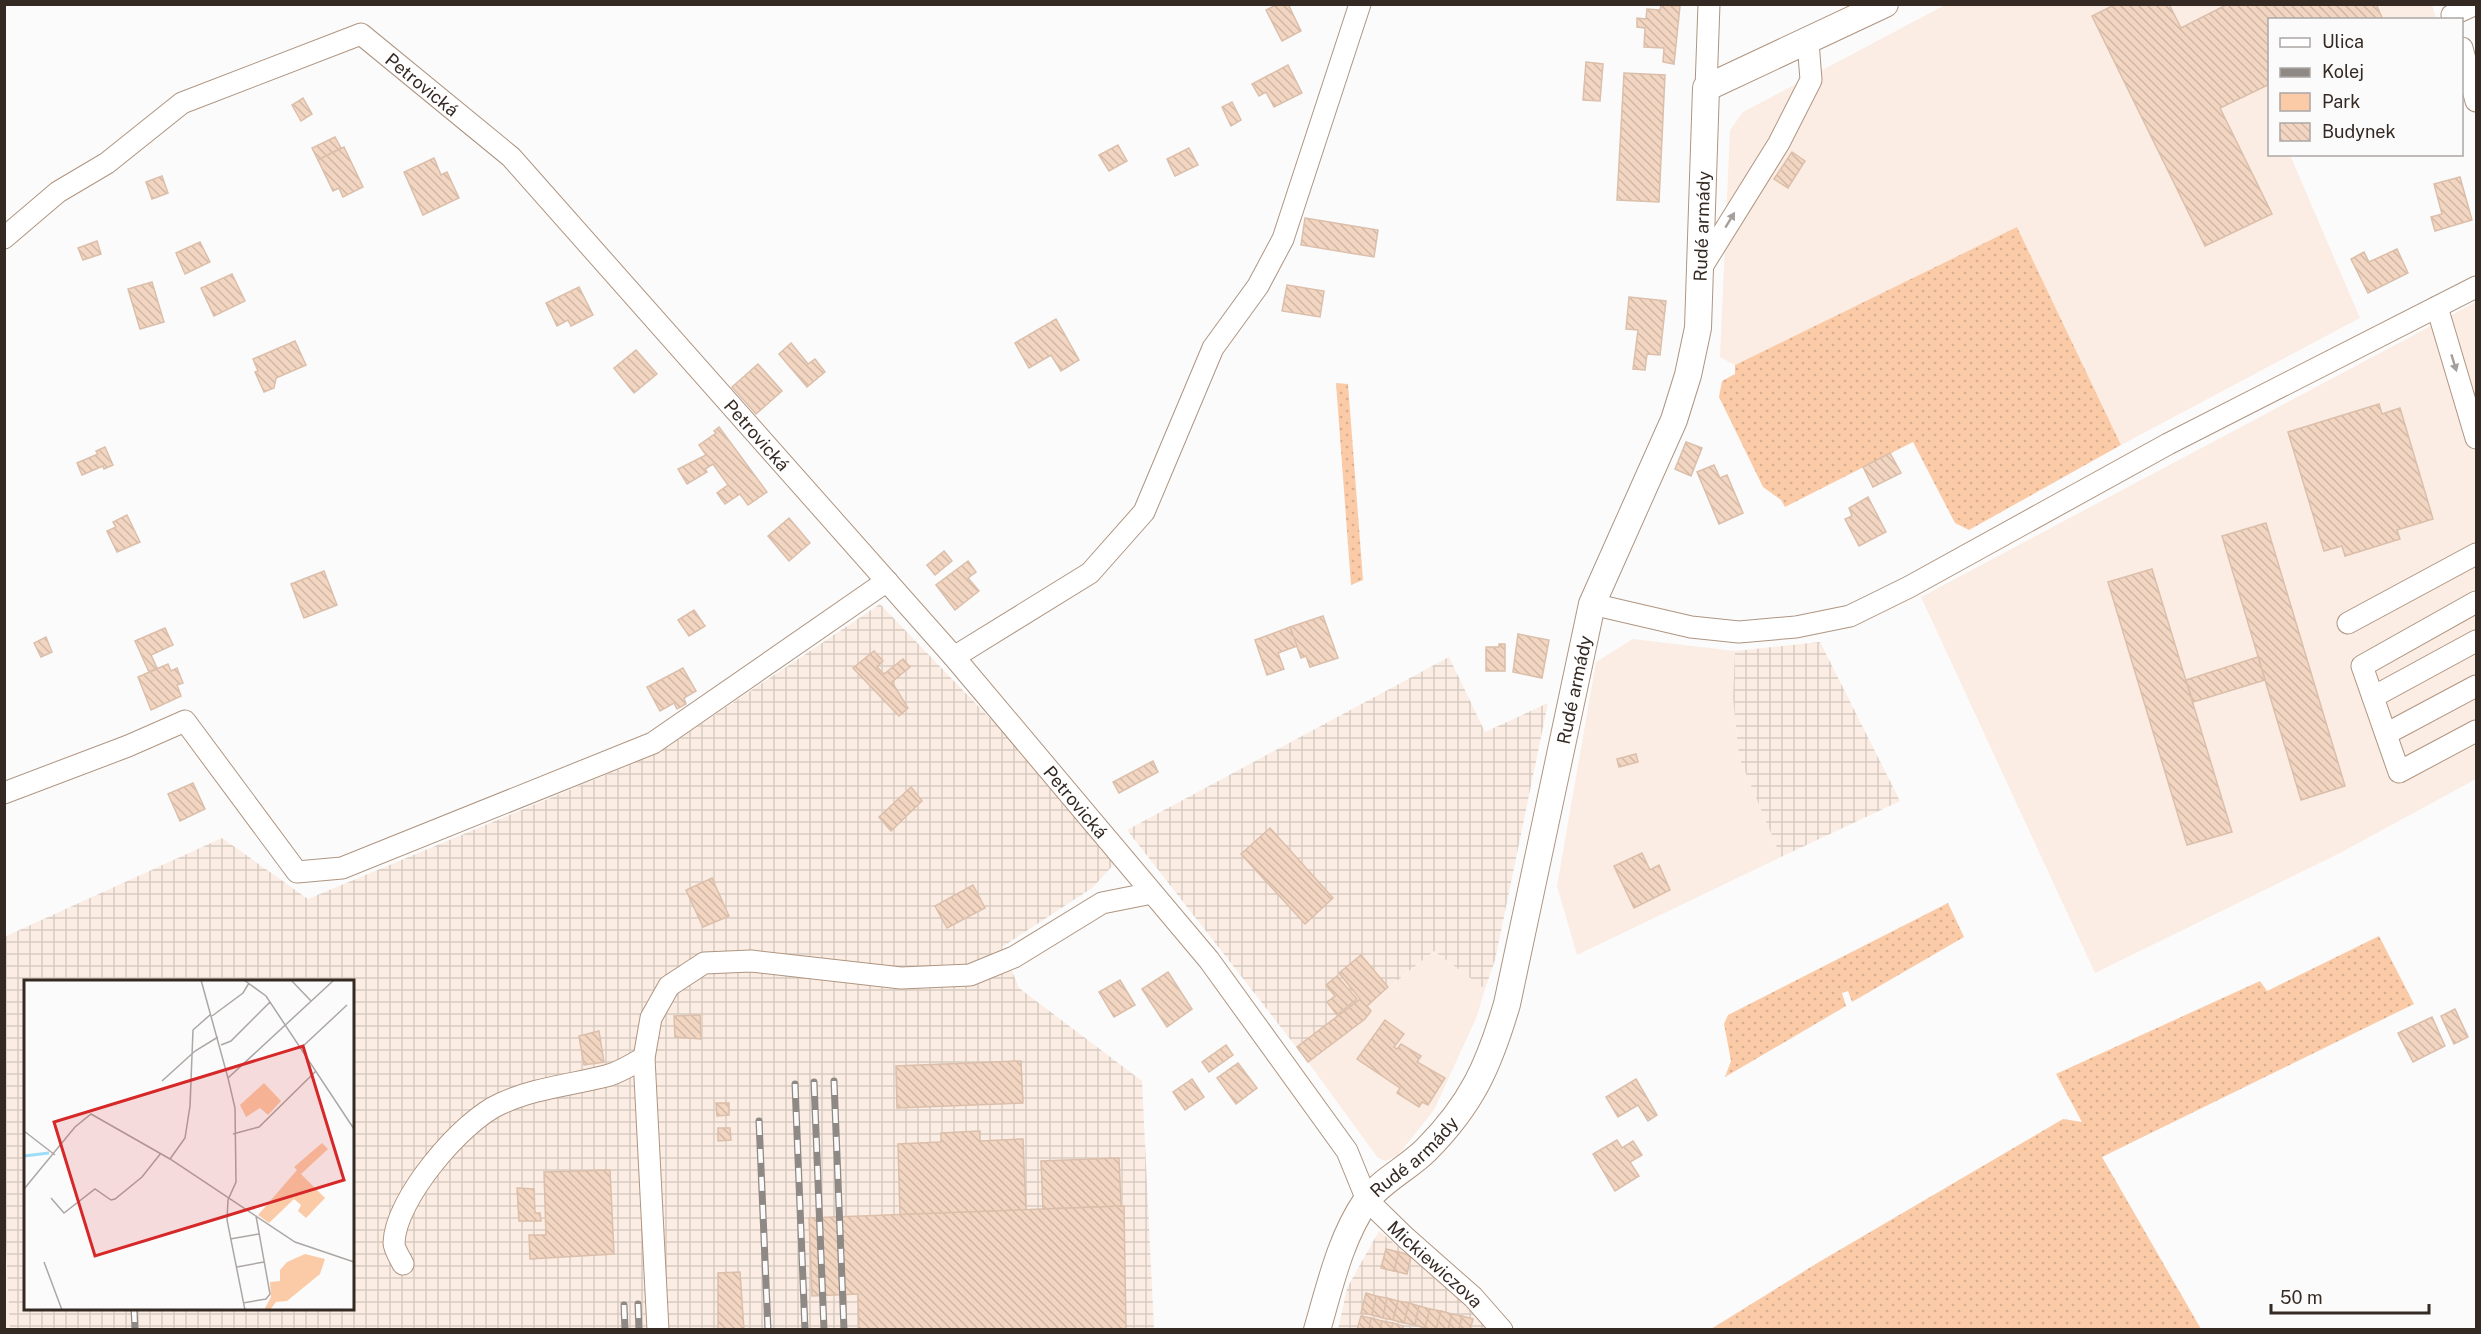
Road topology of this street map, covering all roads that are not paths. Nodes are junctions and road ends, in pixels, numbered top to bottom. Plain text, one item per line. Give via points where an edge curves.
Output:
1 (1360, 4) edge
2 (1708, 4) edge
3 (1885, 4) edge
4 (2476, 4) edge
5 (2452, 13) edge
6 (1808, 42) junction
7 (2463, 52) edge
8 (1706, 88) junction
9 (2476, 102) edge
10 (4, 238) edge
11 (1700, 270) junction
12 (2476, 287) edge
13 (2437, 307) junction
14 (2476, 438) edge
15 (2476, 554) edge
16 (887, 581) junction
17 (2476, 602) edge
18 (1592, 604) junction
19 (2348, 623) dead end
20 (2476, 641) edge
21 (954, 657) junction
22 (2476, 686) edge
23 (2373, 697) junction
24 (2476, 731) edge
25 (2386, 734) junction
26 (4, 793) edge
27 (1152, 893) junction
28 (644, 1058) junction
29 (1367, 1200) junction
30 (403, 1264) dead end
31 (658, 1329) edge
32 (1317, 1329) edge
33 (1502, 1329) edge

1 - 21 street via 1283,239 1257,286 1213,348 1144,512 1090,573
2 - 8 street, Rudé armády
3 - 6 main road
4 - 5 street
6 - 8 main road
11 -> 6 street via 1779,143 1812,80
7 - 9 street
8 - 11 main road, Rudé armády
10 - 16 street, Petrovická via 58,192 107,163 182,103 361,34 511,157
11 - 18 main road, Rudé armády via 1698,328 1674,420
12 - 13 street
13 -> 14 street
13 - 18 street via 2168,444 1850,616 1796,627 1739,632 1691,627
15 - 19 street
16 - 21 street, Petrovická
16 - 26 street via 653,743 342,868 297,872 185,721
17 - 23 street via 2362,666
18 - 29 main road, Rudé armády via 1507,1004 1491,1057 1466,1105 1426,1150
20 - 23 street
21 - 27 street, Petrovická
22 - 25 street
23 - 25 street
24 - 25 street via 2398,772
27 - 28 street via 1102,903 1014,957 970,975 901,978 751,961 704,963 669,986 651,1018
27 - 29 street, Petrovická via 1209,960 1347,1151
28 - 30 street via 609,1076 553,1086 498,1104 455,1138 416,1184 399,1221 394,1244
28 - 31 street
29 - 32 main road, Rudé armády via 1346,1237
29 - 33 street, Mickiewiczova via 1473,1297

